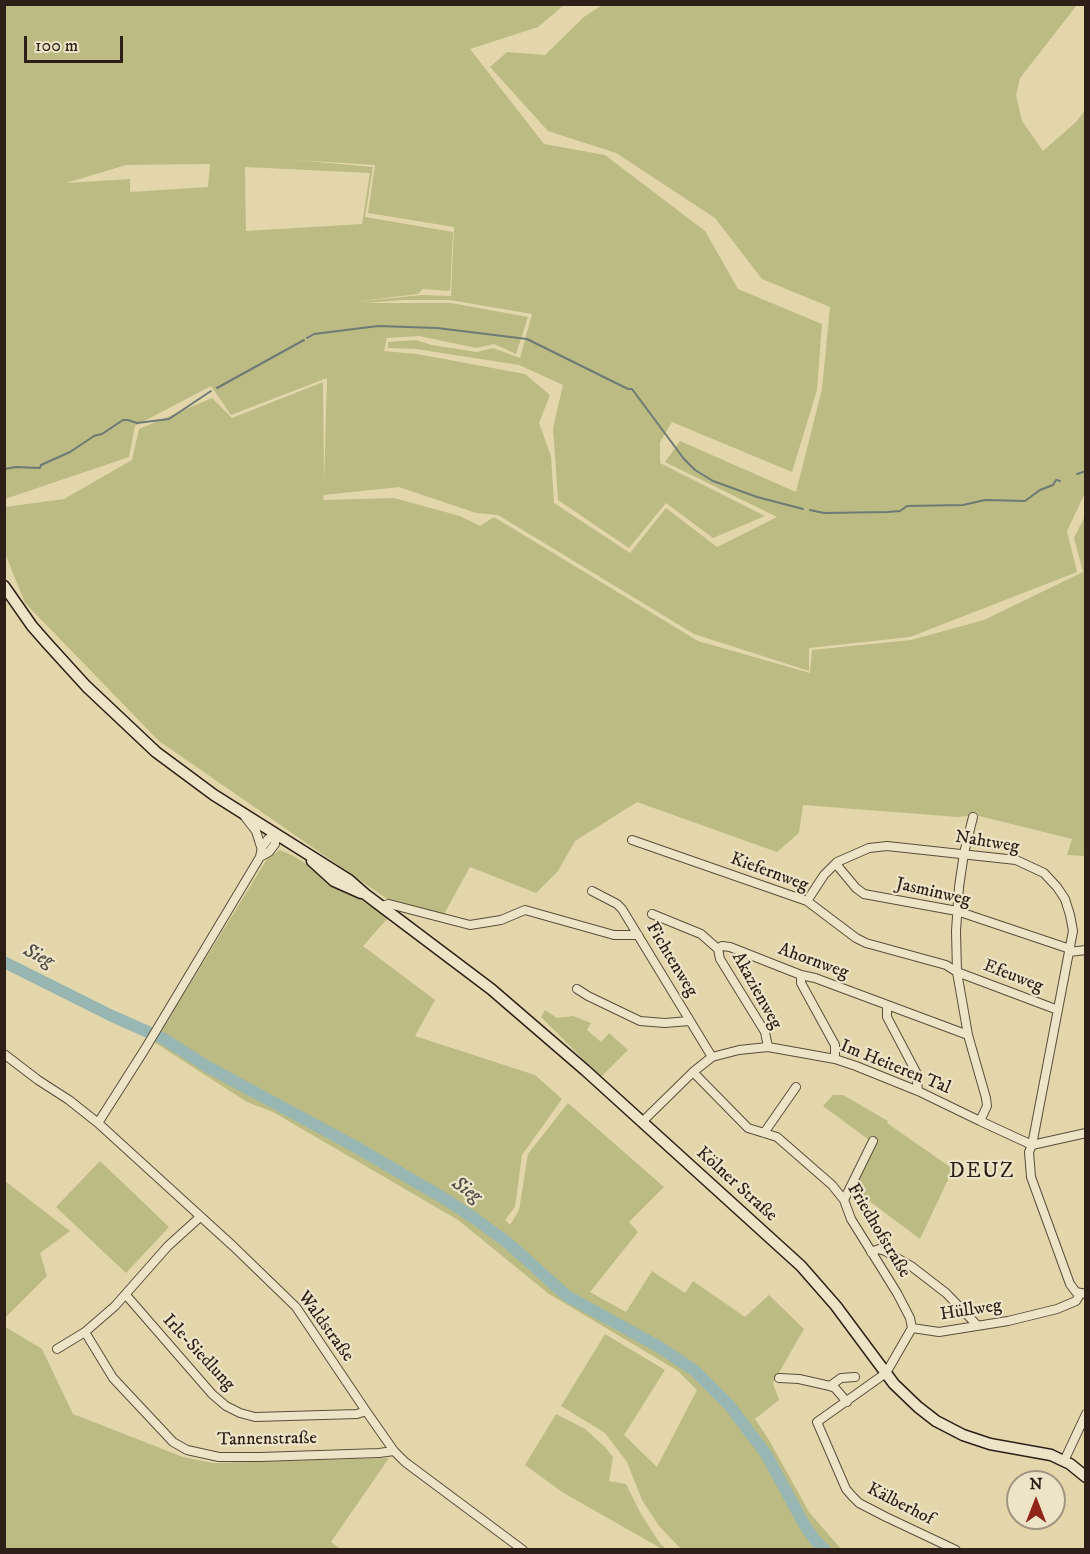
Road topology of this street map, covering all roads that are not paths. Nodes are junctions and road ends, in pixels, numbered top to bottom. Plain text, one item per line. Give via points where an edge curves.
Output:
1 (4, 586) edge
2 (240, 811) junction
3 (973, 817) dead end
4 (276, 834) junction
5 (632, 840) dead end
6 (261, 853) junction
7 (964, 854) junction
8 (836, 864) junction
9 (592, 891) dead end
10 (807, 901) junction
11 (381, 906) junction
12 (957, 910) junction
13 (652, 914) dead end
14 (638, 935) junction
15 (718, 949) junction
16 (1069, 950) junction
17 (1086, 950) edge
18 (957, 972) junction
19 (801, 975) junction
20 (577, 989) dead end
21 (887, 1006) junction
22 (1058, 1010) junction
23 (690, 1021) junction
24 (968, 1035) junction
25 (768, 1047) junction
26 (4, 1054) edge
27 (712, 1057) junction
28 (835, 1059) junction
29 (693, 1072) junction
30 (796, 1087) dead end
31 (918, 1091) junction
32 (980, 1121) junction
33 (642, 1122) junction
34 (98, 1124) junction
35 (764, 1133) junction
36 (1086, 1133) edge
37 (873, 1141) dead end
38 (1032, 1144) junction
39 (844, 1200) junction
40 (200, 1217) junction
41 (871, 1252) junction
42 (1083, 1294) edge
43 (126, 1295) junction
44 (977, 1325) junction
45 (912, 1328) junction
46 (85, 1332) junction
47 (57, 1349) dead end
48 (886, 1373) junction
49 (855, 1377) dead end
50 (779, 1378) dead end
51 (830, 1386) junction
52 (847, 1402) junction
53 (366, 1411) junction
54 (1086, 1414) edge
55 (394, 1451) junction
56 (1064, 1461) junction
57 (1086, 1477) edge
58 (523, 1550) edge
59 (956, 1550) edge

1 - 2 main road, Kölner Straße via 32,626 121,720 178,769
2 - 4 main road, Kölner Straße
2 - 6 street via 256,831
3 - 7 street
4 - 6 street via 269,852
4 - 11 main road, Kölner Straße via 309,856 334,880
5 - 10 street, Kiefernweg
6 - 34 street
7 - 8 street, Nahtweg via 887,846 862,851
7 - 12 street
7 - 16 street, Nahtweg via 1017,860 1044,873 1065,899 1073,931
8 - 10 street, Nahtweg
8 - 12 street, Jasminweg via 864,894
9 - 14 street, Fichtenweg via 616,904
10 - 18 street, Kiefernweg via 866,943 946,965
11 - 14 street via 389,904 470,925 501,920 525,910 614,935
11 - 33 main road, Kölner Straße via 526,1018
12 - 16 street, Jasminweg
12 - 18 street
13 - 15 street, Ahornweg via 700,934
14 - 23 street, Fichtenweg
15 - 19 street, Ahornweg via 730,947
15 - 25 street, Akazienweg via 720,959 765,1032
16 - 17 street
16 - 22 street, Nahtweg
18 - 22 street, Efeuweg
18 - 24 street
19 - 21 street, Ahornweg
19 - 28 street via 801,983 835,1045
20 - 23 street via 639,1021
21 - 24 street, Ahornweg
21 - 31 street via 887,1017 916,1072
22 - 38 street, Nahtweg
23 - 27 street, Fichtenweg
24 - 32 street via 987,1098
25 - 27 street, Im Heiteren Tal
25 - 28 street, Im Heiteren Tal
26 - 34 street, Waldstraße
27 - 29 street, Im Heiteren Tal
28 - 31 street, Im Heiteren Tal
29 - 33 street, Im Heiteren Tal
29 - 35 street, Friedhofstraße via 748,1128
30 - 35 street
31 - 32 street, Im Heiteren Tal
32 - 38 street, Im Heiteren Tal
33 - 48 main road, Kölner Straße via 814,1280
34 - 40 street, Waldstraße
35 - 39 street, Friedhofstraße via 777,1137 814,1167
36 - 38 street
37 - 39 street
38 - 42 street, Nahtweg via 1031,1177 1070,1284
39 - 41 street, Friedhofstraße
40 - 43 street via 168,1246
40 - 53 street, Waldstraße via 296,1307
41 - 44 street via 885,1251 911,1266 946,1293
41 - 45 street, Friedhofstraße via 897,1293
42 - 44 street, Hüllweg via 1057,1309
43 - 46 street
43 - 53 street, Irle-Siedlung via 212,1394 240,1413 255,1417
44 - 45 street, Hüllweg via 939,1332
45 - 48 street
46 - 47 street
46 - 55 street, Tannenstraße via 113,1378 166,1434 187,1450 219,1457
48 - 52 street, Kälberhof
48 - 56 main road, Kölner Straße via 918,1407 946,1427 990,1444 1045,1453
49 - 51 street via 841,1378
50 - 51 street
51 - 52 street
52 - 59 street, Kälberhof via 817,1422 846,1489 859,1503
53 - 55 street, Waldstraße
54 - 56 street
55 - 58 street, Waldstraße
56 - 57 main road, Kölner Straße

